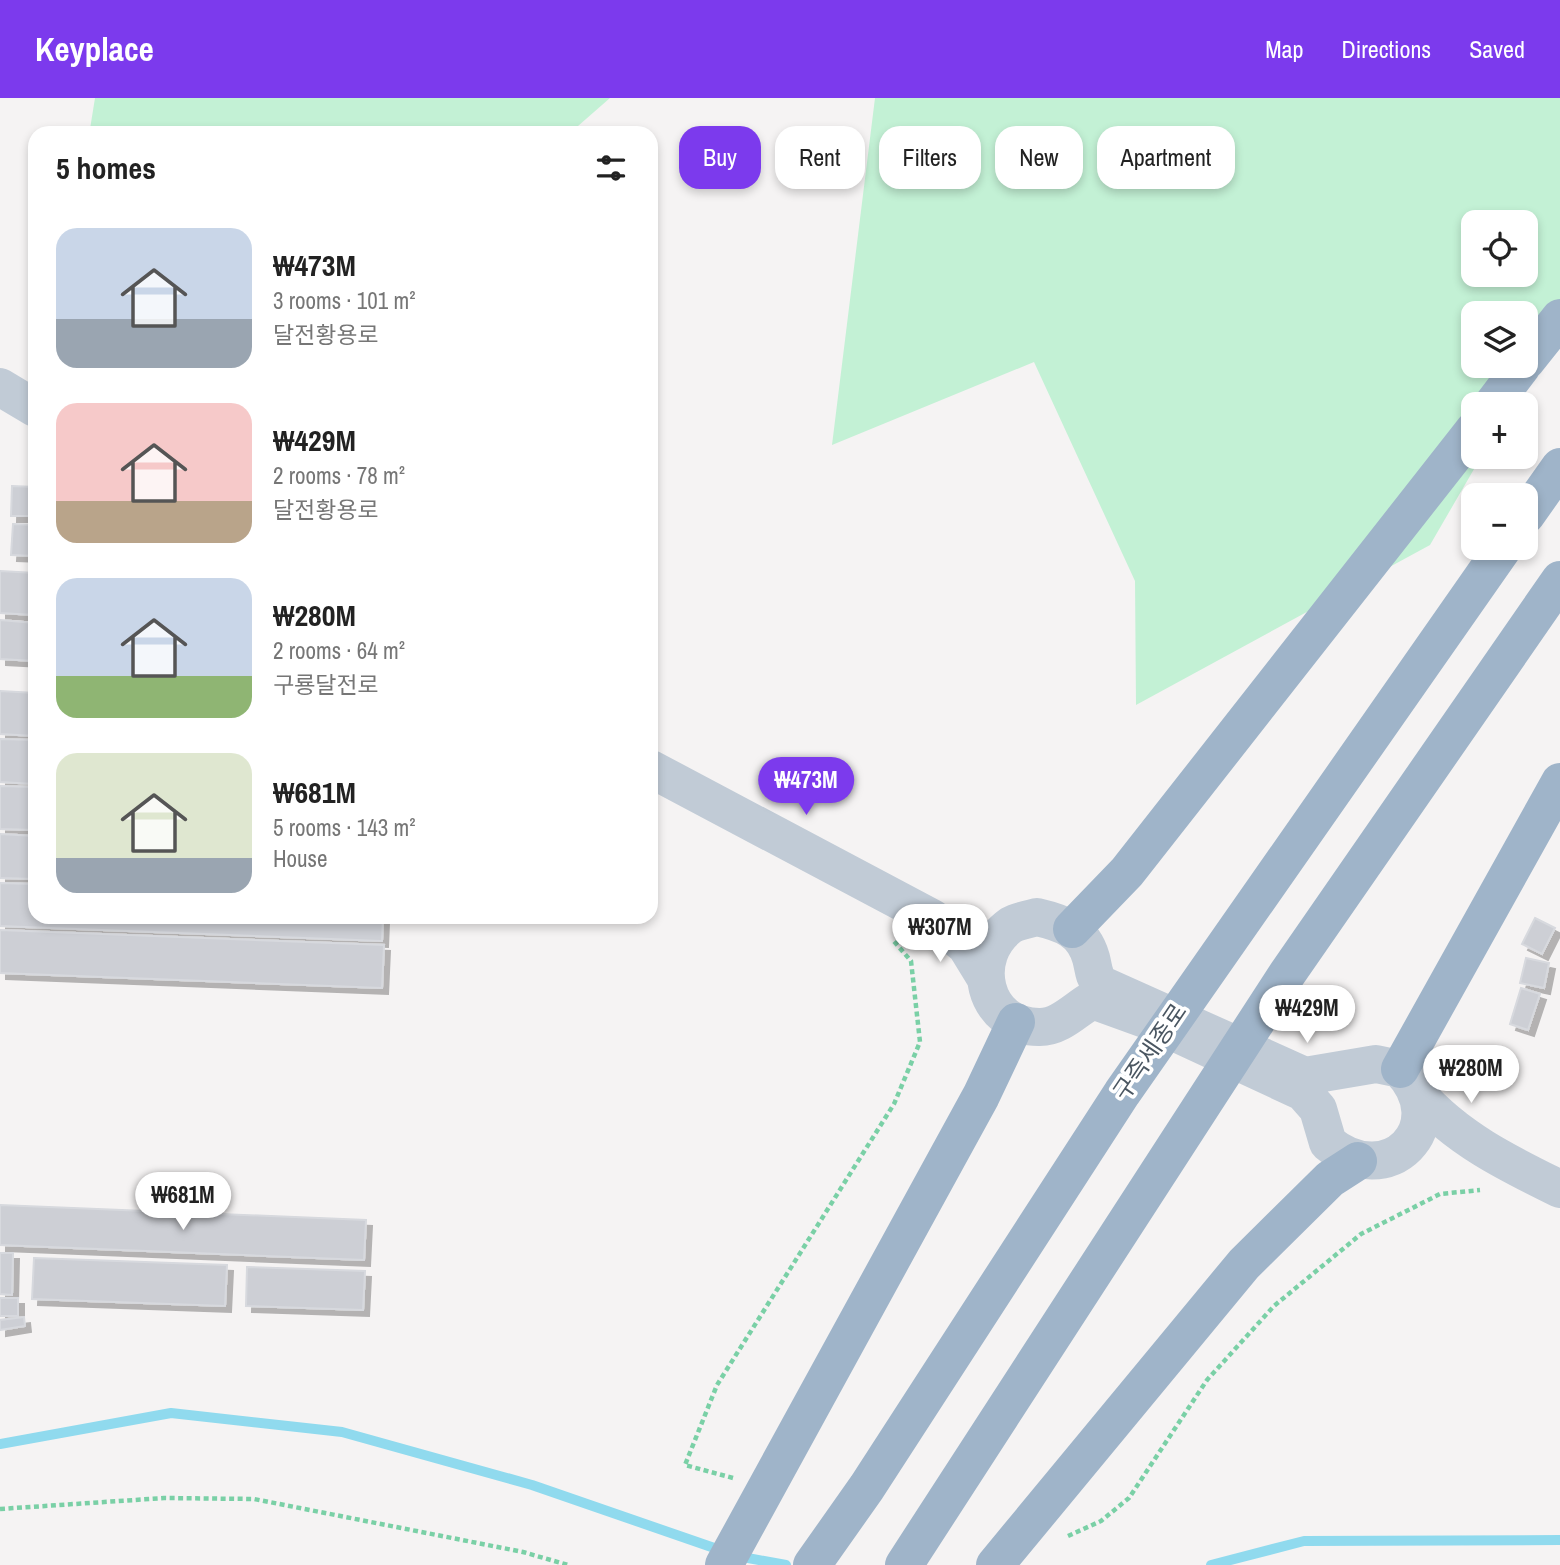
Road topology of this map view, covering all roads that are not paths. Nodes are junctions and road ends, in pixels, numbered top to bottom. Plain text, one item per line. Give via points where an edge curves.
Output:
1 (1560, 318) edge
2 (1538, 346) edge
3 (1513, 378) edge
4 (0, 387) edge
5 (1502, 392) edge
6 (28, 404) edge
7 (1461, 447) edge
8 (1560, 467) edge
9 (1538, 498) edge
10 (1495, 560) edge
11 (1560, 580) edge
12 (658, 773) edge
13 (1560, 782) edge
14 (932, 918) junction
15 (1013, 924) junction
16 (1072, 929) junction
17 (985, 977) junction
18 (1016, 1022) junction
19 (1409, 1081) junction
20 (1491, 1155) junction
21 (1396, 1156) junction
22 (1358, 1161) junction
23 (1560, 1189) edge
24 (724, 1565) edge
25 (812, 1565) edge
26 (904, 1565) edge
27 (995, 1565) edge

1 - 2 highway
3 - 5 highway
4 - 6 main road
7 - 16 highway via 1135,862
8 - 9 highway
10 - 25 highway, 구즉세종로 via 1122,1093
11 - 26 highway via 1287,974
12 - 14 main road
13 - 19 highway
14 - 15 main road via 979,931
14 - 17 main road via 965,946
15 - 16 main road via 1037,917
15 - 17 main road via 995,939 984,962
16 - 19 main road via 1091,958 1092,974 1100,984 1270,1062 1305,1076 1376,1064
17 - 18 main road via 996,1008
18 - 22 main road via 1040,1027 1063,1021 1093,1000 1150,1021 1303,1092 1318,1110 1328,1143
18 - 24 highway via 981,1096
19 - 20 main road via 1440,1119
19 - 21 main road via 1422,1112 1412,1142
20 - 21 main road via 1431,1143
20 - 23 main road
21 - 22 main road via 1378,1162
22 - 27 highway via 1330,1179 1244,1264

